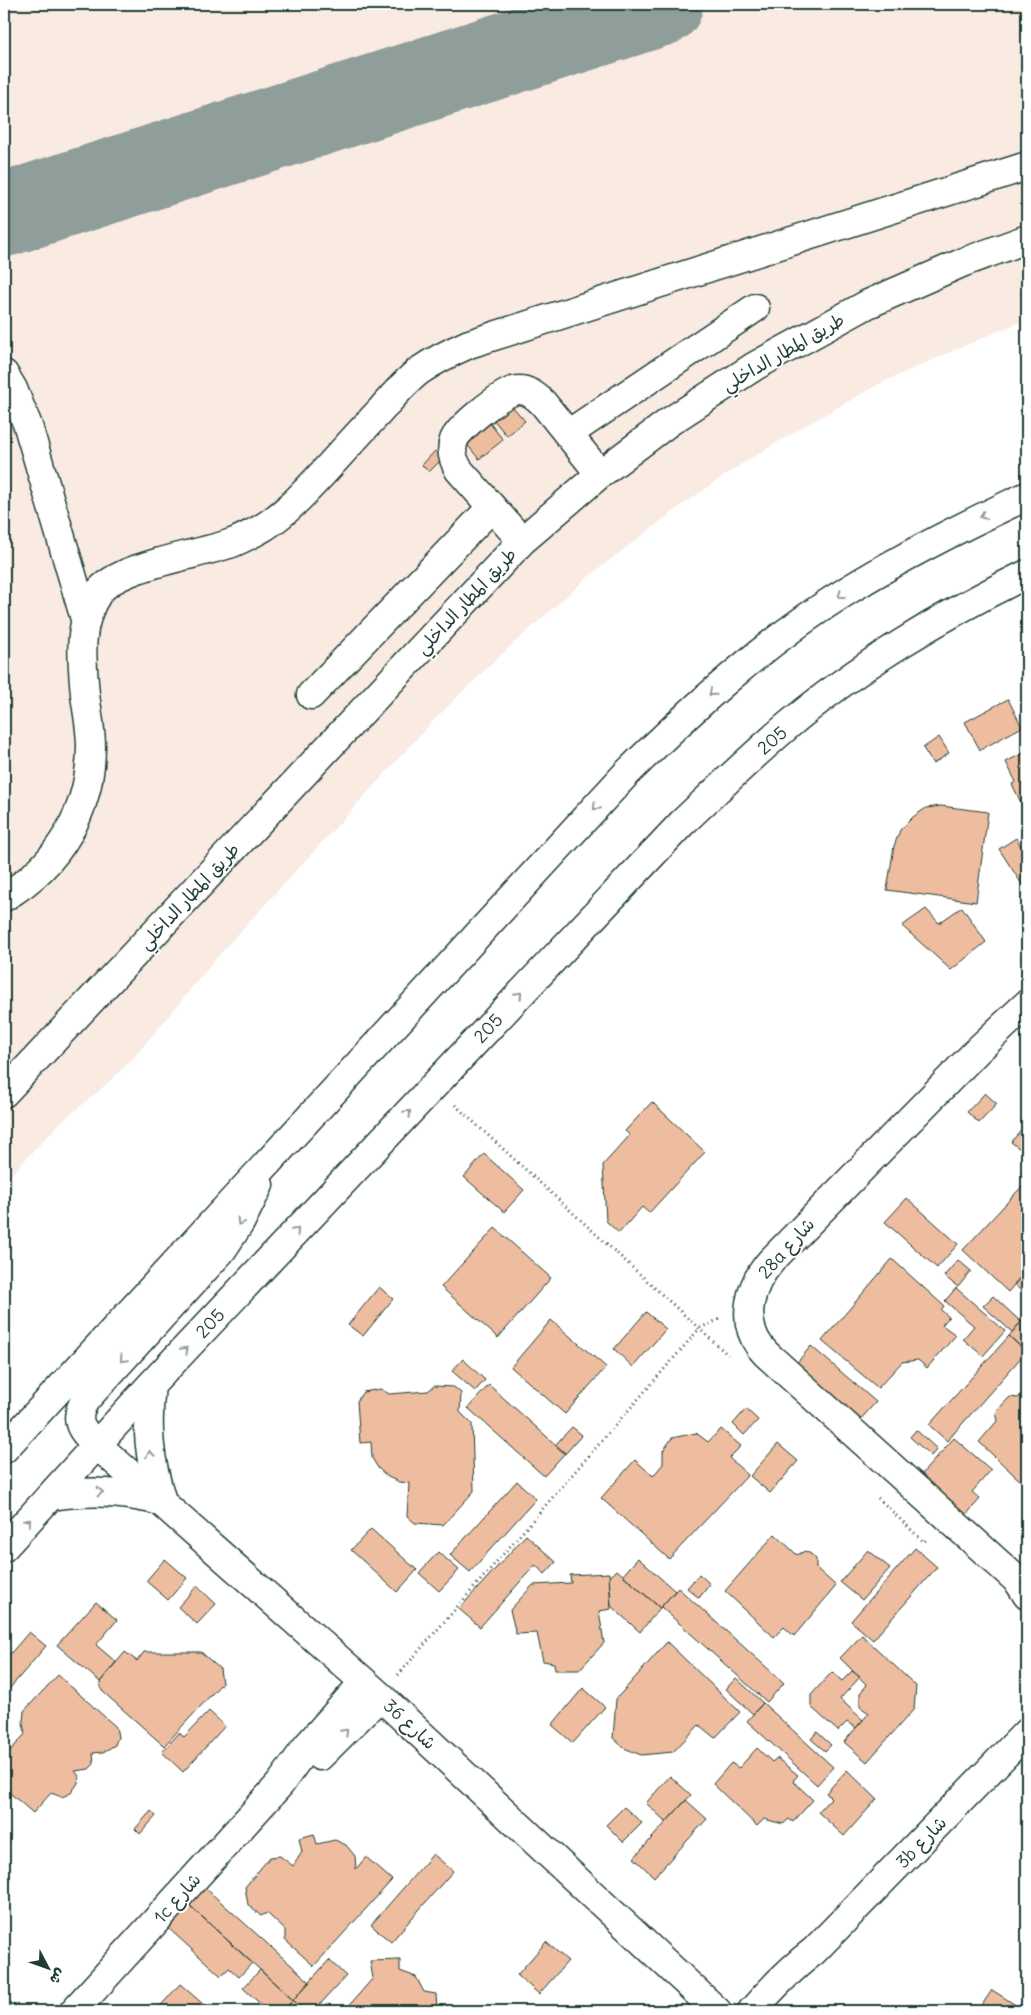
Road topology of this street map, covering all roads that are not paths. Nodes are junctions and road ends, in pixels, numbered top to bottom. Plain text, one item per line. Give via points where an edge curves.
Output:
1 (1027, 166) edge
2 (1027, 239) edge
3 (755, 308) dead end
4 (4, 374) edge
5 (568, 434) junction
6 (600, 474) junction
7 (1027, 496) edge
8 (492, 507) junction
9 (522, 541) junction
10 (1027, 574) edge
11 (85, 619) junction
12 (311, 694) dead end
13 (4, 897) edge
14 (1027, 1004) edge
15 (4, 1093) edge
16 (268, 1162) junction
17 (151, 1385) junction
18 (97, 1445) junction
19 (4, 1450) edge
20 (52, 1496) junction
21 (162, 1501) junction
22 (4, 1547) edge
23 (1024, 1587) edge
24 (372, 1689) junction
25 (1027, 1732) edge
26 (814, 1951) junction
27 (74, 2011) edge
28 (716, 2011) edge
29 (752, 2011) edge
30 (776, 2011) edge

1 - 11 street via 469,344 442,356 418,372 282,514 232,543 148,566 119,578 99,592
2 - 6 street, طريق المطار الداخلي via 920,281 833,323 755,366 668,422
3 - 5 street
4 - 11 street via 28,426
5 - 6 street
5 - 8 street via 535,394 524,390 503,396 459,431 454,439 453,460
6 - 9 street, طريق المطار الداخلي
7 -> 16 street via 970,522 850,590 789,631 733,675 626,774
8 - 9 street
8 - 12 street
9 - 15 street, طريق المطار الداخلي
17 -> 10 street, 205 via 682,823 732,775 786,727 850,679 922,631
11 - 13 street via 81,652 91,745 89,778 81,810 66,840 46,866
14 - 23 street, 28a شارع via 771,1261 752,1289 749,1306 751,1327 760,1346 781,1368
16 -> 18 street, شارع 36 via 244,1215 222,1250 80,1408 81,1426
16 - 19 street
17 - 18 street, 205
21 -> 17 street via 148,1444
18 - 20 street, 205
18 - 21 street, شارع 36
20 -> 21 street via 107,1492
22 -> 20 street, 205
21 - 24 street, شارع 36
24 - 27 street, 1c شارع via 308,1745 280,1784
24 - 28 street, شارع 36
25 - 26 street, 3b شارع
26 - 29 street, 3b شارع via 775,1984
26 - 30 street, 3b شارع

